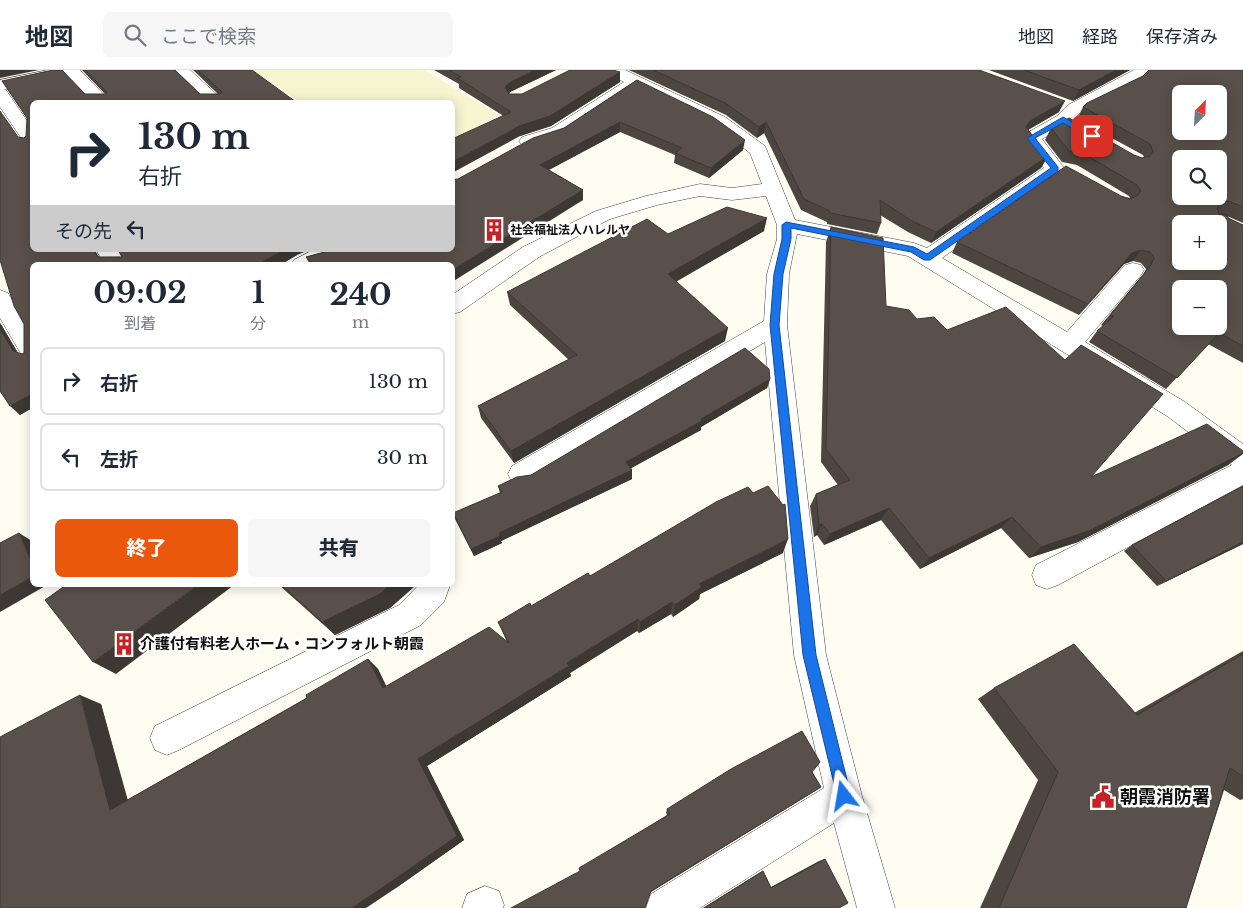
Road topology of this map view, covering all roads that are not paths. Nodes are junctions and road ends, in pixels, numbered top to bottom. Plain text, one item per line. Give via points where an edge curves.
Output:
1 (72, 70) edge
2 (180, 70) edge
3 (1145, 70) edge
4 (1111, 74) edge
5 (623, 76) edge
6 (1129, 81) junction
7 (0, 85) edge
8 (0, 94) edge
9 (100, 100) edge
10 (214, 100) edge
11 (30, 138) edge
12 (510, 151) edge
13 (1055, 169) junction
14 (1076, 175) edge
15 (773, 189) junction
16 (786, 225) junction
17 (326, 252) edge
18 (927, 258) junction
19 (308, 262) edge
20 (1133, 270) edge
21 (0, 298) edge
22 (455, 304) edge
23 (775, 325) junction
24 (1069, 345) junction
25 (30, 350) edge
26 (1243, 458) edge
27 (1243, 472) edge
28 (522, 474) edge
29 (1047, 575) dead end
30 (434, 587) edge
31 (167, 738) dead end
32 (844, 796) junction
33 (665, 908) edge
34 (876, 908) edge

1 - 7 street
1 - 9 street
2 - 10 street
3 - 6 street
4 - 6 street
5 - 12 street via 558,132
5 - 15 street via 719,121 758,150
6 - 13 street via 1031,138
8 - 11 street
13 - 14 street
13 - 18 street
15 - 16 street
15 - 22 street via 732,194 700,190 603,215 531,252
16 - 18 street via 914,250
16 - 23 street via 778,274
17 - 19 street
18 - 24 street
20 - 24 street
21 - 25 street
23 - 28 street
23 - 32 street via 810,655
24 - 26 street via 1176,409
27 - 29 street
30 - 31 street via 410,615
32 - 33 street
32 - 34 street

